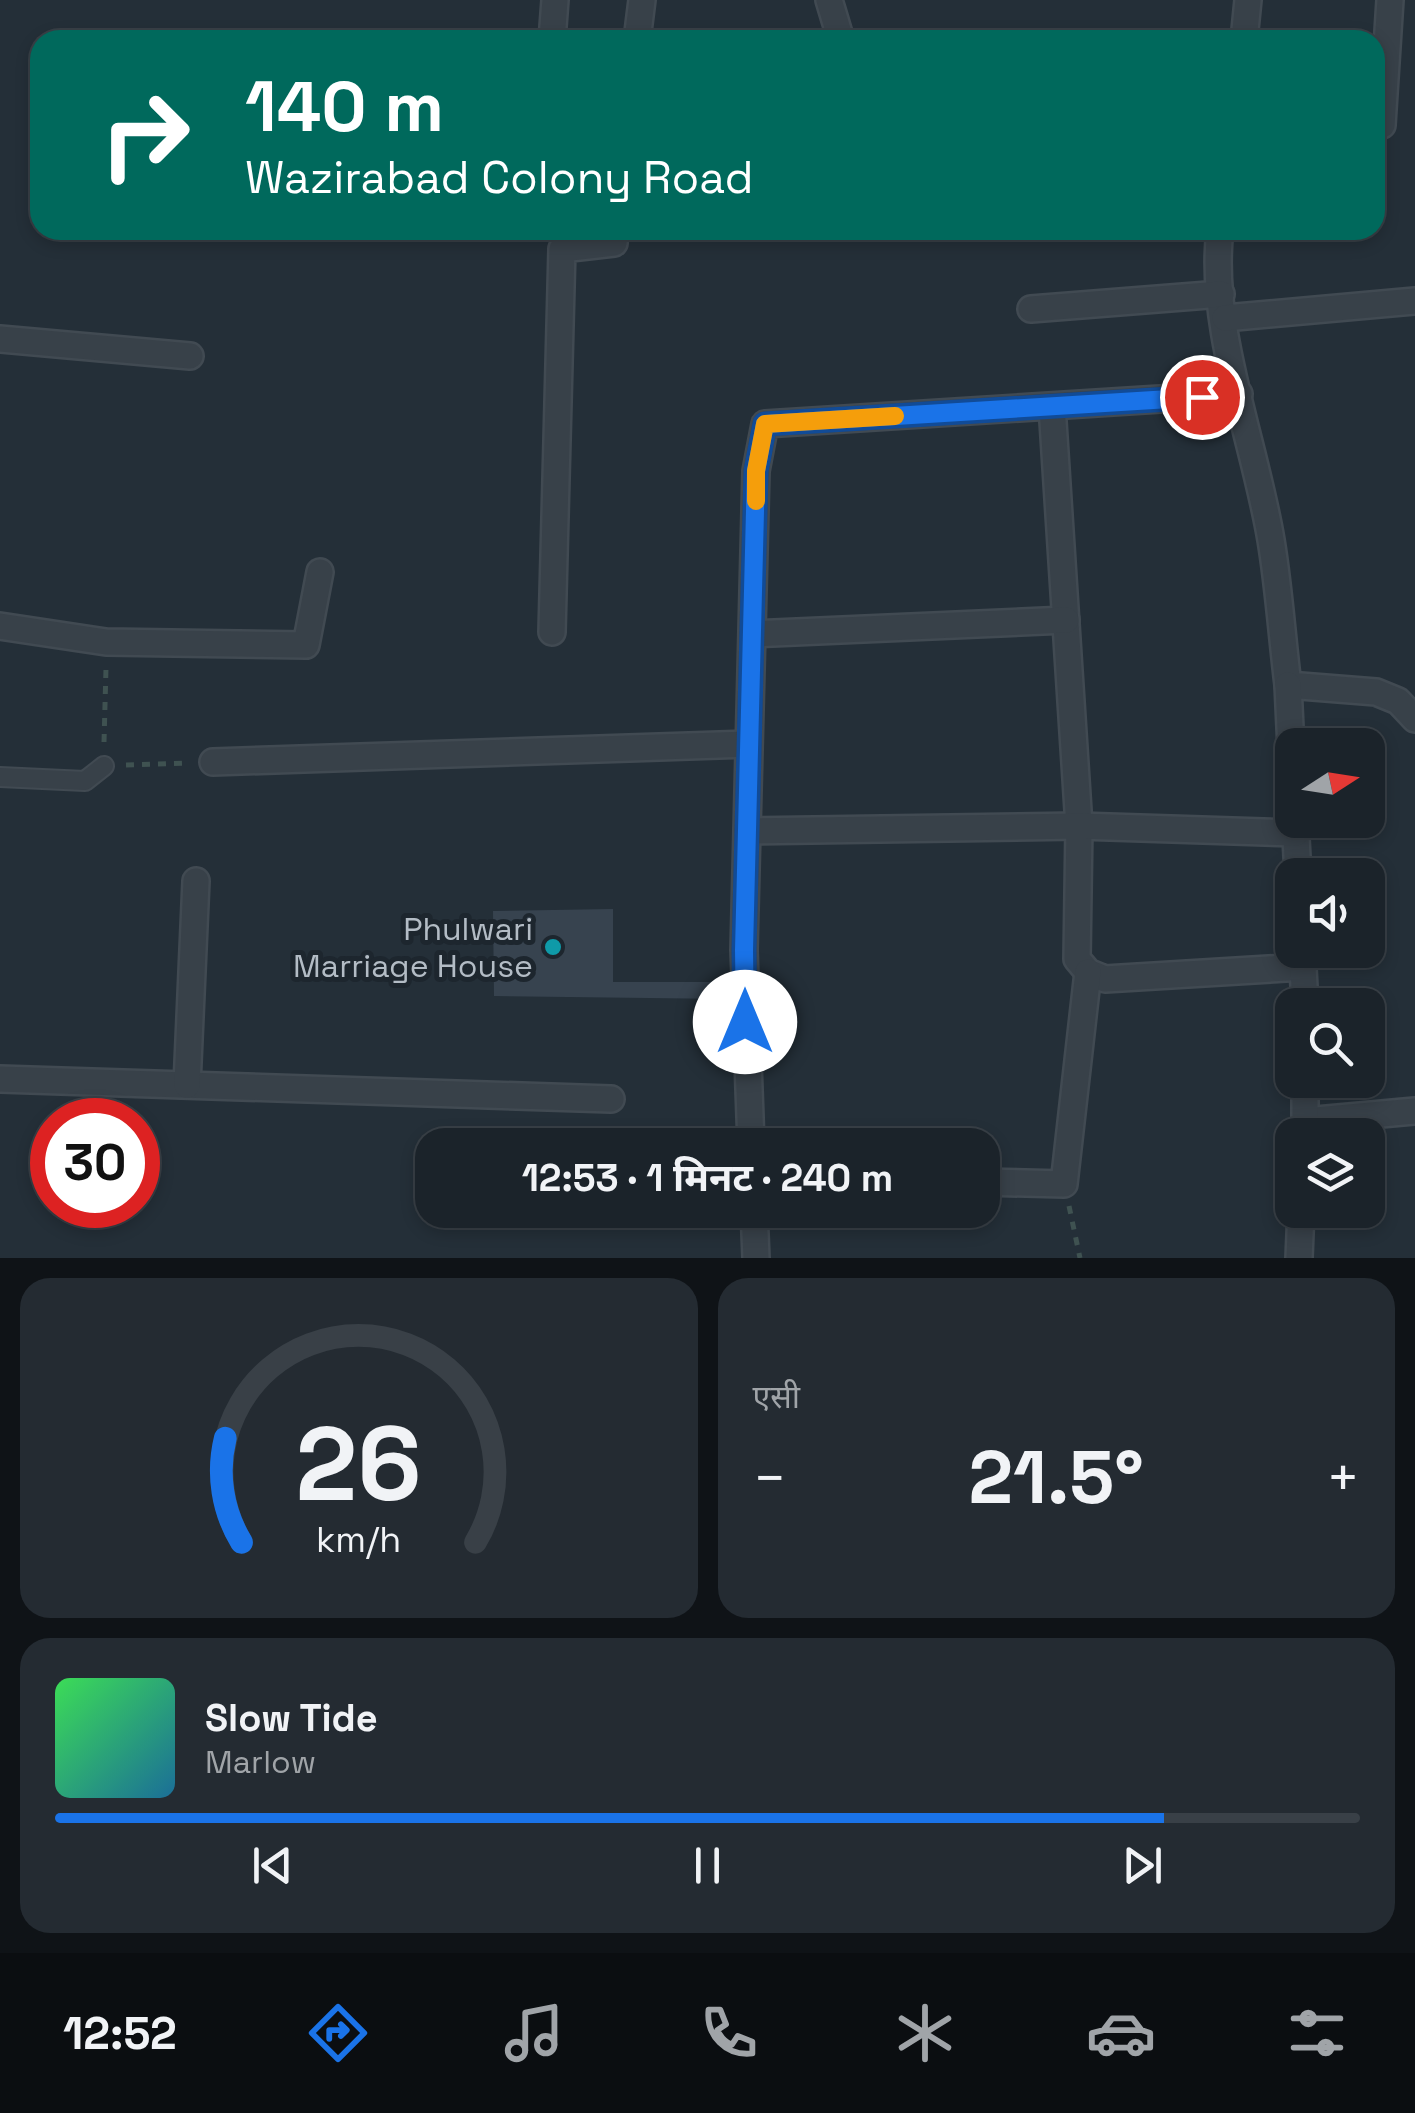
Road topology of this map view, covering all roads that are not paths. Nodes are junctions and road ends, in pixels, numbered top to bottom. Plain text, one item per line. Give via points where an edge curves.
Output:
1 (555, 0) edge
2 (642, 0) edge
3 (829, 0) edge
4 (1248, 0) edge
5 (1390, 0) edge
6 (553, 30) edge
7 (638, 30) edge
8 (838, 30) edge
9 (1245, 30) edge
10 (1385, 78) edge
11 (614, 240) edge
12 (1219, 240) edge
13 (1415, 301) edge
14 (1223, 306) junction
15 (1031, 309) dead end
16 (0, 340) edge
17 (190, 356) dead end
18 (1239, 394) junction
19 (1052, 406) junction
20 (320, 572) dead end
21 (1066, 620) junction
22 (0, 626) edge
23 (552, 632) dead end
24 (752, 634) junction
25 (1288, 685) junction
26 (1415, 719) edge
27 (1290, 728) edge
28 (749, 744) junction
29 (212, 762) road end
30 (104, 766) road end
31 (0, 777) edge
32 (1080, 826) junction
33 (1275, 826) edge
34 (747, 831) junction
35 (196, 881) dead end
36 (1275, 962) edge
37 (1088, 972) junction
38 (0, 1080) edge
39 (187, 1086) junction
40 (611, 1099) dead end
41 (1415, 1111) edge
42 (1370, 1118) edge
43 (750, 1128) edge
44 (1000, 1182) edge
45 (755, 1228) edge
46 (1300, 1228) edge
47 (756, 1258) edge
48 (1299, 1258) edge

1 - 6 street
2 - 7 street
3 - 8 street
4 - 9 street
5 - 10 street
11 - 23 street via 562,249
12 - 14 street
13 - 14 street
14 - 15 street
14 - 18 street
16 - 17 street
18 - 19 street
18 - 25 street via 1271,540
19 - 21 street
19 - 24 street via 765,424 756,471
20 - 22 street via 306,646 106,642
21 - 24 street
21 - 32 street
24 - 28 street
25 - 26 street via 1376,692 1398,701
25 - 27 street
28 - 29 street
28 - 34 street
30 - 31 street via 85,781
32 - 33 street
32 - 34 street
32 - 37 street via 1077,959
34 - 43 street
35 - 39 street
36 - 37 street via 1105,978
37 - 44 street via 1064,1184
38 - 39 street
39 - 40 street
41 - 42 street
45 - 47 street
46 - 48 street

